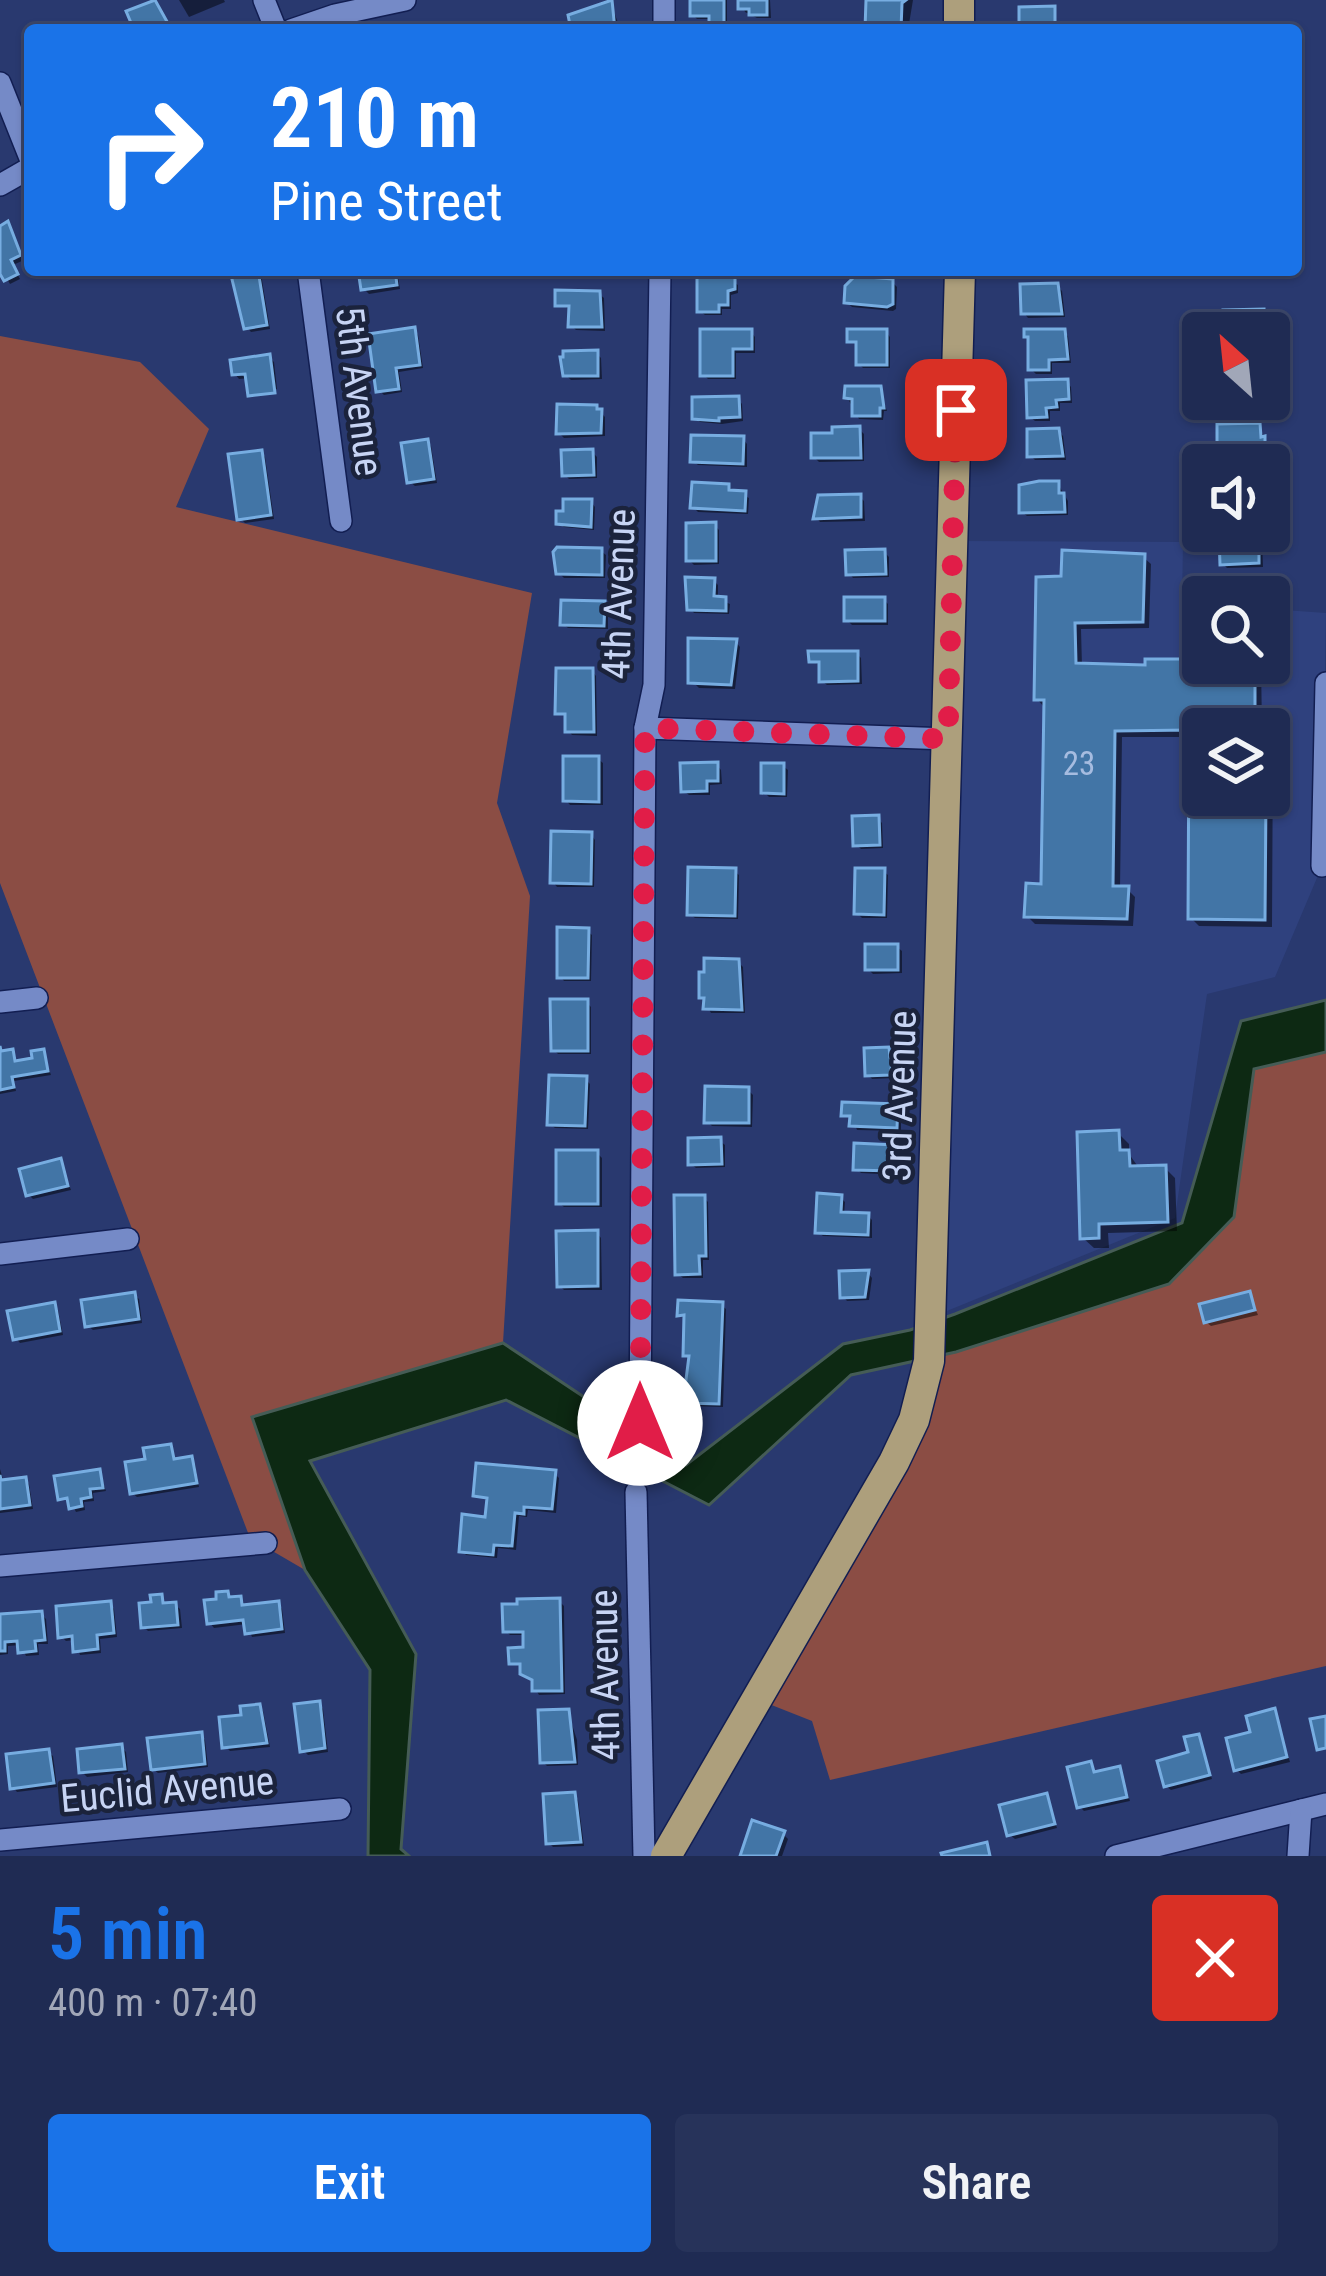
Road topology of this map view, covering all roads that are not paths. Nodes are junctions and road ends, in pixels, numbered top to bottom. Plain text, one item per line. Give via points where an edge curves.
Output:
1 (405, 0) edge
2 (309, 24) edge
3 (0, 83) edge
4 (24, 143) edge
5 (309, 276) edge
6 (660, 276) edge
7 (960, 276) edge
8 (341, 521) dead end
9 (1326, 682) edge
10 (645, 728) junction
11 (948, 739) junction
12 (1322, 866) dead end
13 (37, 998) dead end
14 (0, 1002) edge
15 (128, 1239) dead end
16 (0, 1254) edge
17 (640, 1423) dead end
18 (636, 1492) dead end
19 (266, 1543) dead end
20 (0, 1566) edge
21 (1326, 1804) edge
22 (340, 1809) dead end
23 (1301, 1810) junction
24 (0, 1840) edge
25 (644, 1856) edge
26 (666, 1856) edge
27 (1116, 1856) edge
28 (1298, 1856) edge

1 - 2 street
3 - 4 street
5 - 8 street, 5th Avenue
6 - 10 street, 4th Avenue via 654,685
7 - 11 main road, 3rd Avenue
9 - 12 street
10 - 11 street
10 - 17 street, 4th Avenue
11 - 26 main road, 3rd Avenue via 932,1317 914,1420
13 - 14 street
15 - 16 street
18 - 25 street, 4th Avenue
19 - 20 street
21 - 23 street
22 - 24 street, Euclid Avenue
23 - 27 street
23 - 28 street

